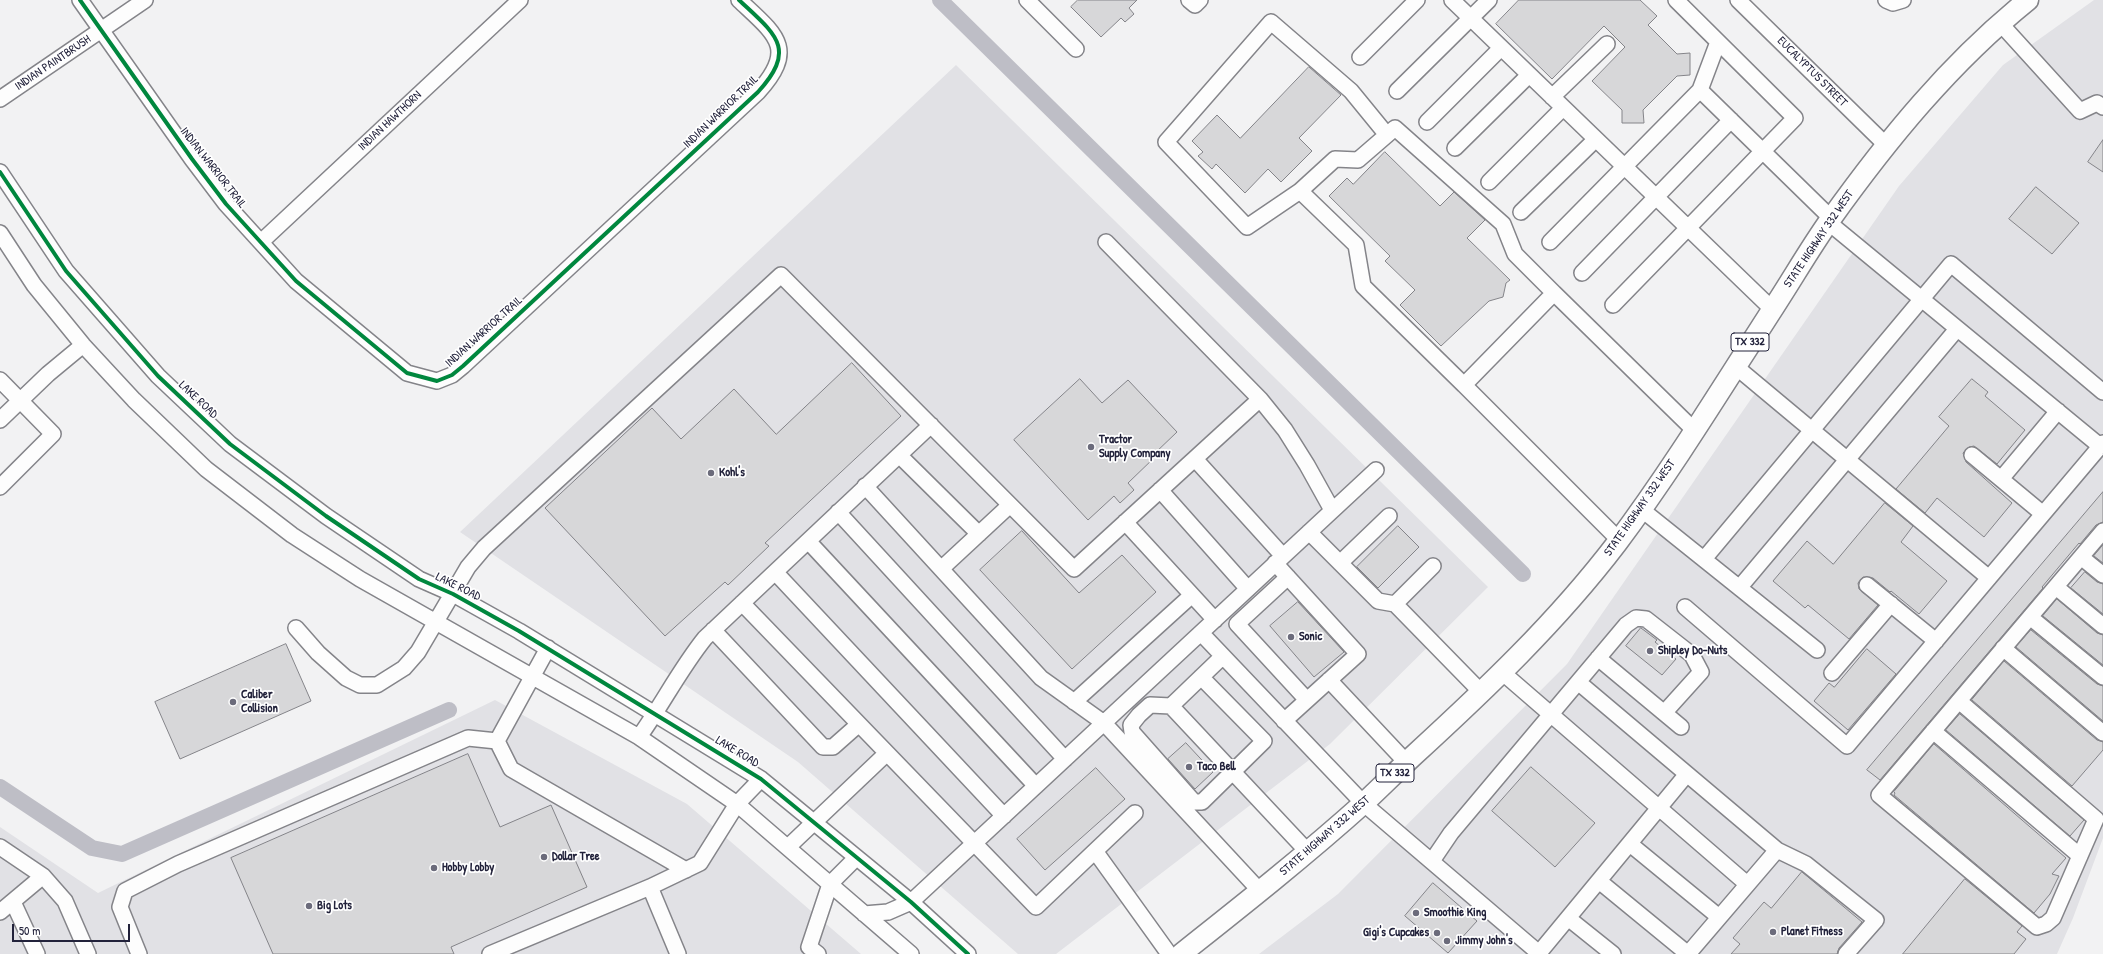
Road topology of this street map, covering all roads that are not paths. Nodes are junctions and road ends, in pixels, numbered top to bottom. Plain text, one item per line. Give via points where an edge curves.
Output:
1 (80, 0) edge
2 (145, 0) edge
3 (520, 0) edge
4 (739, 0) edge
5 (1189, 0) edge
6 (1200, 0) edge
7 (1418, 0) edge
8 (1452, 0) edge
9 (1489, 0) edge
10 (1676, 0) edge
11 (1738, 0) edge
12 (1886, 0) edge
13 (1903, 0) edge
14 (2028, 0) edge
15 (1030, 1) edge
16 (1471, 18) junction
17 (2000, 23) junction
18 (101, 30) junction
19 (1718, 42) junction
20 (1607, 44) dead end
21 (1501, 48) junction
22 (1076, 49) dead end
23 (1360, 57) dead end
24 (1530, 75) junction
25 (1700, 90) junction
26 (1397, 91) dead end
27 (1552, 97) junction
28 (0, 99) edge
29 (2103, 107) edge
30 (1563, 108) junction
31 (1731, 120) junction
32 (1427, 122) dead end
33 (1387, 135) junction
34 (1596, 139) junction
35 (1886, 145) junction
36 (1455, 148) dead end
37 (1762, 151) junction
38 (1625, 167) junction
39 (0, 172) edge
40 (1489, 182) dead end
41 (1300, 191) junction
42 (1656, 197) junction
43 (1521, 212) dead end
44 (1829, 220) junction
45 (1688, 228) junction
46 (0, 233) edge
47 (261, 242) junction
48 (1106, 242) dead end
49 (1550, 242) dead end
50 (1582, 274) dead end
51 (1554, 293) junction
52 (1921, 299) junction
53 (1613, 305) dead end
54 (1772, 309) junction
55 (1957, 329) junction
56 (83, 345) junction
57 (1735, 366) junction
58 (0, 380) edge
59 (1464, 385) junction
60 (2103, 392) edge
61 (1260, 399) junction
62 (20, 400) junction
63 (2058, 412) junction
64 (0, 420) edge
65 (931, 425) junction
66 (1694, 430) junction
67 (1812, 430) junction
68 (2102, 444) edge
69 (899, 455) junction
70 (1972, 455) dead end
71 (1195, 459) junction
72 (1847, 459) junction
73 (1376, 470) dead end
74 (2001, 479) junction
75 (865, 486) junction
76 (0, 487) edge
77 (1160, 490) junction
78 (1010, 505) junction
79 (1641, 509) junction
80 (1332, 510) junction
81 (838, 512) junction
82 (2043, 514) junction
83 (1389, 516) dead end
84 (1125, 522) junction
85 (2103, 531) edge
86 (1309, 532) junction
87 (978, 534) junction
88 (808, 540) junction
89 (1619, 540) junction
90 (2081, 557) junction
91 (1704, 559) junction
92 (1279, 560) junction
93 (1340, 563) junction
94 (1433, 566) dead end
95 (941, 569) junction
96 (775, 572) junction
97 (2103, 575) edge
98 (1288, 577) junction
99 (1989, 578) junction
100 (1867, 584) dead end
101 (1740, 587) junction
102 (2056, 587) junction
103 (1248, 588) junction
104 (453, 594) junction
105 (1192, 596) junction
106 (742, 602) junction
107 (1395, 604) junction
108 (1891, 604) junction
109 (1685, 607) dead end
110 (2030, 617) junction
111 (1215, 620) junction
112 (435, 621) junction
113 (2103, 626) edge
114 (296, 628) dead end
115 (713, 630) junction
116 (1201, 633) junction
117 (1936, 641) junction
118 (548, 648) junction
119 (2003, 648) junction
120 (1817, 650) dead end
121 (1223, 656) junction
122 (1598, 658) junction
123 (1503, 673) junction
124 (1832, 673) dead end
125 (1201, 677) junction
126 (2103, 677) edge
127 (532, 678) junction
128 (1329, 680) junction
129 (1578, 682) junction
130 (1482, 693) junction
131 (1307, 700) junction
132 (1959, 701) junction
133 (1074, 702) junction
134 (1171, 706) junction
135 (1664, 713) junction
136 (656, 714) junction
137 (1551, 714) junction
138 (1284, 721) junction
139 (1104, 723) junction
140 (859, 724) junction
141 (1681, 727) dead end
142 (1933, 731) junction
143 (2103, 734) edge
144 (639, 737) junction
145 (497, 741) junction
146 (887, 754) junction
147 (1065, 759) junction
148 (1406, 762) junction
149 (1232, 772) junction
150 (1687, 774) junction
151 (761, 779) junction
152 (1036, 786) junction
153 (1363, 803) junction
154 (738, 804) junction
155 (1660, 808) junction
156 (1135, 813) dead end
157 (1004, 816) junction
158 (814, 821) junction
159 (974, 844) junction
160 (1630, 844) junction
161 (0, 847) edge
162 (788, 847) junction
163 (1777, 850) junction
164 (1095, 851) junction
165 (1307, 852) junction
166 (2080, 856) junction
167 (856, 858) junction
168 (1432, 861) junction
169 (686, 870) junction
170 (43, 876) junction
171 (1599, 881) junction
172 (830, 884) junction
173 (1747, 884) junction
174 (650, 887) junction
175 (1260, 891) junction
176 (12, 902) junction
177 (911, 902) junction
178 (0, 912) edge
179 (864, 914) junction
180 (1720, 917) junction
181 (1568, 918) junction
182 (809, 952) edge
183 (906, 953) edge
184 (1540, 953) edge
185 (37, 954) edge
186 (88, 954) edge
187 (139, 954) edge
188 (490, 954) edge
189 (678, 954) edge
190 (968, 954) edge
191 (1169, 954) edge
192 (1181, 954) edge
193 (1612, 954) edge
194 (1846, 954) edge

1 - 18 street, INDIAN WARRIOR TRAIL
2 - 18 street, INDIAN PAINTBRUSH
3 - 47 street, INDIAN HAWTHORN
4 - 47 street, INDIAN WARRIOR TRAIL via 774,35 779,48 779,63 772,77 452,375 437,381 407,374 296,281
5 - 6 street via 1195,5
7 - 23 street
8 - 16 street
9 - 16 street
10 - 19 street
11 - 35 street, EUCALYPTUS STREET
12 - 13 street via 1892,3
14 - 17 main road, STATE HIGHWAY 332 WEST / TX 332
15 - 22 street
16 - 21 street
16 - 26 street
17 - 29 street via 2080,111 2097,103
17 - 35 main road, STATE HIGHWAY 332 WEST / TX 332 via 1955,65
18 - 28 street, INDIAN PAINTBRUSH
18 - 47 street, INDIAN WARRIOR TRAIL via 192,160 226,204
19 - 25 street
19 - 37 street via 1795,118
20 - 27 street
21 - 24 street
21 - 32 street
24 - 27 street
24 - 36 street
25 - 31 street
25 - 38 street
27 - 30 street
30 - 34 street
30 - 40 street
31 - 37 street
31 - 42 street
33 - 41 street via 1358,160 1335,159
33 - 41 street via 1351,91 1271,22 1166,142 1247,227
33 - 51 street via 1395,128 1503,224 1516,254
34 - 38 street
34 - 43 street
35 - 44 main road, STATE HIGHWAY 332 WEST / TX 332
37 - 44 street
37 - 45 street
38 - 42 street
38 - 49 street
39 - 104 street, LAKE ROAD via 66,271 158,376 224,438 333,521 419,579
41 - 59 street via 1356,245 1363,286
42 - 45 street
42 - 50 street
44 - 52 street
44 - 54 main road, STATE HIGHWAY 332 WEST / TX 332
45 - 53 street
45 - 54 street
46 - 56 street via 34,285
48 - 61 street
51 - 59 street
51 - 66 street
52 - 55 street
52 - 60 street via 1950,264
52 - 67 street
54 - 57 main road, STATE HIGHWAY 332 WEST / TX 332
55 - 63 street
55 - 72 street
56 - 62 street
56 - 112 street via 134,400 212,473 292,535 360,579
57 - 66 main road, STATE HIGHWAY 332 WEST / TX 332
57 - 67 street
58 - 62 street
59 - 89 street
61 - 71 street
61 - 80 street via 1308,465
62 - 64 street
62 - 76 street via 53,434
63 - 68 street
63 - 74 street
65 - 69 street
65 - 78 street
65 - 104 street via 781,275 484,548 468,567
66 - 79 main road, STATE HIGHWAY 332 WEST / TX 332
67 - 72 street
67 - 91 street
68 - 82 street
69 - 75 street
69 - 87 street
70 - 74 street
71 - 77 street
71 - 92 street
72 - 99 street
72 - 101 street
73 - 80 street
74 - 82 street
75 - 81 street
75 - 95 street
77 - 84 street
77 - 103 street
78 - 84 street via 1074,569
78 - 87 street
79 - 89 main road, STATE HIGHWAY 332 WEST / TX 332
79 - 91 street
80 - 86 street
81 - 88 street
81 - 147 street
82 - 99 street
83 - 93 street
84 - 105 street
85 - 90 street
86 - 92 street
86 - 93 street
87 - 95 street
88 - 96 street
88 - 152 street
89 - 123 main road, STATE HIGHWAY 332 WEST / TX 332 via 1557,617
90 - 97 street
90 - 102 street
91 - 101 street
92 - 98 street
92 - 103 street
93 - 107 street via 1378,601
94 - 107 street
95 - 133 street via 1041,678
96 - 106 street
96 - 157 street
98 - 128 street via 1358,654
98 - 131 street via 1237,624
99 - 117 street
100 - 108 street
101 - 120 street
102 - 110 street
102 - 113 street
103 - 111 street
104 - 112 street
104 - 118 street, LAKE ROAD
105 - 111 street
105 - 133 street
106 - 115 street
106 - 140 street
107 - 130 street
108 - 117 street
108 - 124 street
109 - 117 street via 1847,746
110 - 119 street
110 - 126 street
111 - 116 street
112 - 114 street via 418,652 404,668 377,685 366,686 346,678 318,653
112 - 127 street
115 - 136 street via 688,659
115 - 140 street via 823,747 833,747
116 - 121 street
116 - 139 street
118 - 127 street
118 - 136 street, LAKE ROAD
119 - 132 street
119 - 143 street
121 - 125 street
121 - 138 street
122 - 129 street
122 - 135 street
122 - 135 street via 1626,625 1636,618 1646,619 1692,655 1701,672
123 - 130 main road, STATE HIGHWAY 332 WEST / TX 332
123 - 137 street
125 - 134 street
125 - 149 street via 1264,741
127 - 144 street
127 - 145 street
128 - 131 street
128 - 148 street
129 - 137 street
129 - 150 street
130 - 148 main road, STATE HIGHWAY 332 WEST / TX 332
131 - 138 street
132 - 142 street
132 - 166 street via 2096,820
133 - 139 street
134 - 149 street
134 - 149 street via 1150,705 1132,725 1132,732 1194,802 1202,802
135 - 141 street
136 - 144 street
136 - 151 street, LAKE ROAD
137 - 155 street
137 - 168 street via 1451,833
138 - 153 street
139 - 147 street
139 - 175 street
140 - 146 street
142 - 166 street
142 - 166 street via 1879,795 2037,927 2046,924 2052,918
144 - 154 street
145 - 169 street via 511,769
145 - 187 street via 468,738 178,864 125,891 120,907
146 - 158 street
146 - 159 street
147 - 152 street
148 - 153 main road, STATE HIGHWAY 332 WEST / TX 332
149 - 165 street
150 - 155 street
150 - 163 street
151 - 154 street
151 - 158 street, LAKE ROAD
152 - 157 street
153 - 165 main road, STATE HIGHWAY 332 WEST / TX 332
153 - 168 street
154 - 162 street
154 - 169 street via 700,863
155 - 160 street
155 - 173 street
156 - 164 street
157 - 159 street
158 - 162 street
158 - 167 street, LAKE ROAD
159 - 164 street via 1036,907
159 - 177 street
160 - 171 street
160 - 180 street
161 - 170 street
162 - 172 street
163 - 173 street
163 - 194 street via 1806,864 1876,920
164 - 191 street
165 - 175 main road, STATE HIGHWAY 332 WEST / TX 332
167 - 172 street
167 - 177 street, LAKE ROAD
168 - 184 street
169 - 174 street
170 - 176 street
170 - 186 street via 65,901
171 - 180 street via 1688,954
171 - 181 street
172 - 179 street
172 - 182 street
173 - 180 street
174 - 188 street
174 - 189 street
175 - 192 main road, STATE HIGHWAY 332 WEST / TX 332
176 - 178 street
176 - 185 street
177 - 179 street via 888,912
177 - 190 street, LAKE ROAD
179 - 183 street
181 - 184 street
181 - 193 street

